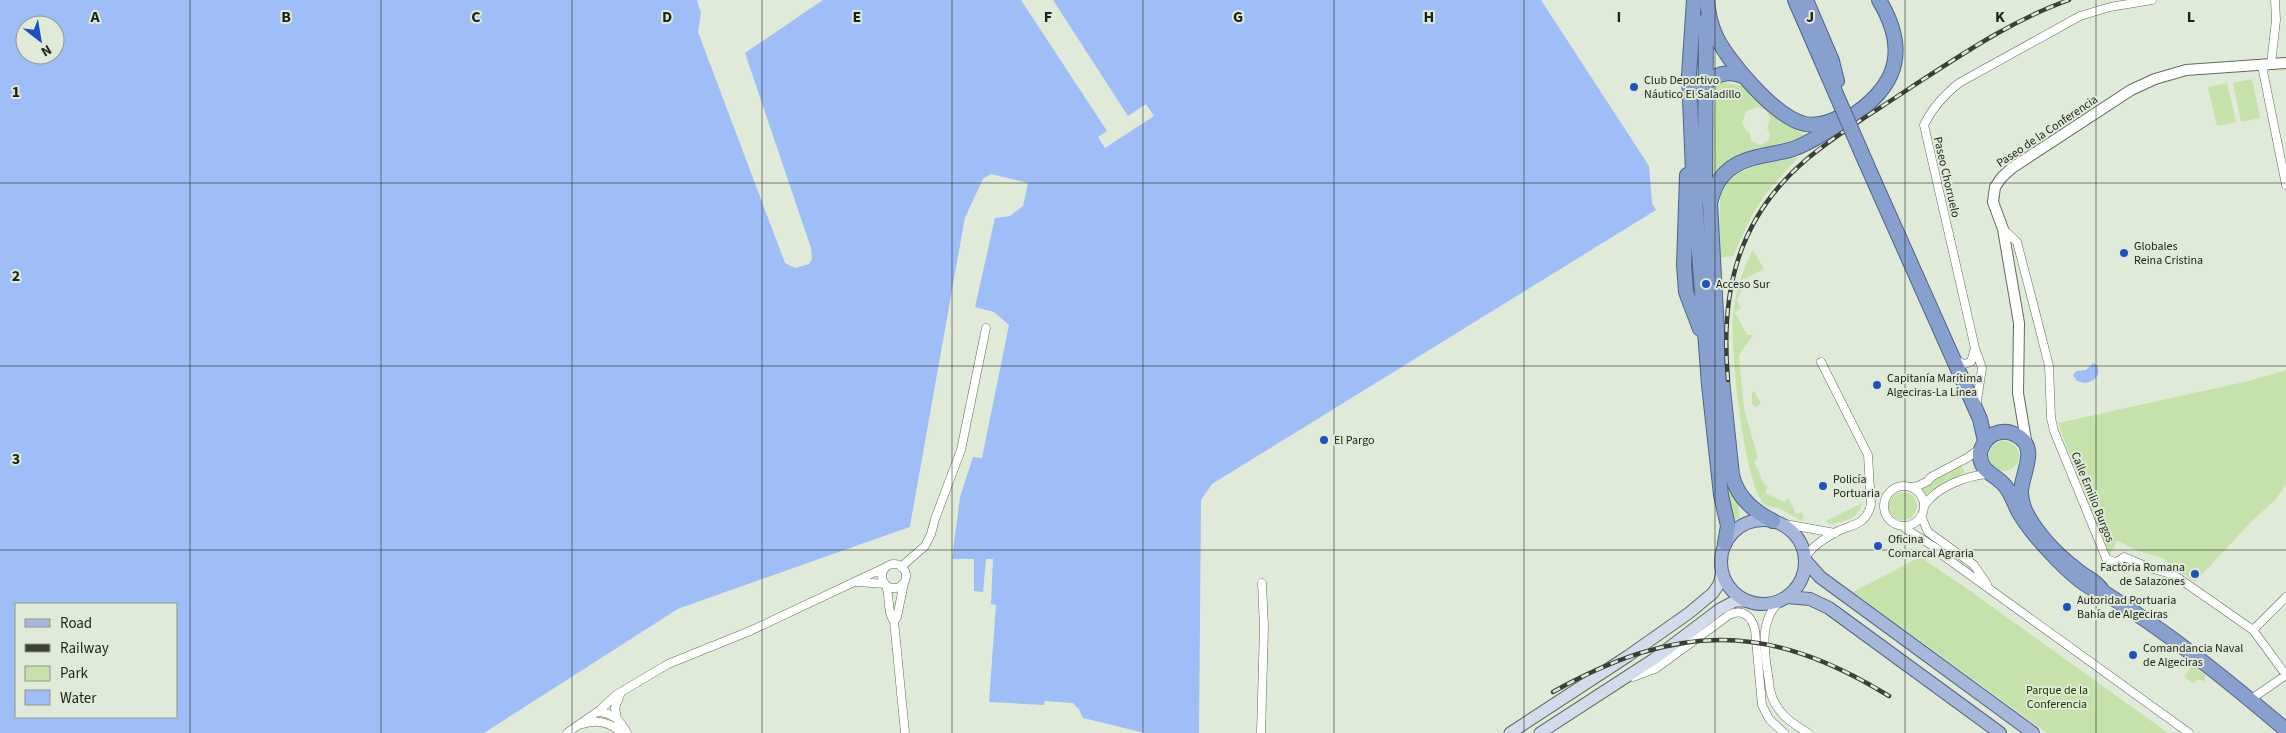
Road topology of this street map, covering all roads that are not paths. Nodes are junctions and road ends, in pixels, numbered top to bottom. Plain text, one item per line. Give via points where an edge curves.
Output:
1 (1694, 0) edge
2 (1706, 0) edge
3 (1794, 0) edge
4 (1799, 0) edge
5 (1806, 0) edge
6 (1872, 0) edge
7 (1879, 0) edge
8 (2152, 0) edge
9 (2275, 0) edge
10 (2286, 63) edge
11 (2267, 64) junction
12 (1750, 82) junction
13 (1706, 83) junction
14 (1838, 93) junction
15 (1690, 125) junction
16 (1868, 161) junction
17 (1695, 180) junction
18 (2286, 185) edge
19 (1710, 203) junction
20 (2003, 229) junction
21 (1683, 241) junction
22 (1700, 261) junction
23 (986, 328) dead end
24 (1706, 346) junction
25 (1975, 348) junction
26 (1821, 362) dead end
27 (1960, 362) junction
28 (1977, 401) junction
29 (2022, 420) junction
30 (2004, 432) junction
31 (1984, 444) junction
32 (2028, 448) junction
33 (2027, 466) junction
34 (1992, 476) junction
35 (1911, 487) junction
36 (1924, 506) junction
37 (1921, 516) junction
38 (1776, 522) junction
39 (1903, 526) junction
40 (1835, 532) junction
41 (1725, 543) junction
42 (1805, 559) junction
43 (901, 567) junction
44 (886, 568) junction
45 (1722, 572) junction
46 (858, 582) junction
47 (904, 582) junction
48 (1262, 582) dead end
49 (885, 585) junction
50 (2103, 592) junction
51 (1997, 594) junction
52 (2286, 597) edge
53 (1783, 599) junction
54 (1747, 601) junction
55 (894, 622) junction
56 (2253, 630) junction
57 (2286, 675) edge
58 (635, 683) junction
59 (1617, 683) junction
60 (2250, 700) junction
61 (598, 712) junction
62 (618, 719) junction
63 (576, 727) junction
64 (2286, 730) edge
65 (567, 733) edge
66 (621, 733) edge
67 (627, 733) edge
68 (906, 733) edge
69 (1261, 733) edge
70 (1510, 733) edge
71 (1540, 733) edge
72 (1784, 733) edge
73 (1808, 733) edge
74 (2000, 733) edge
75 (2033, 733) edge
76 (2188, 733) edge

1 - 15 highway via 1689,75
2 - 12 highway via 1715,34 1729,58
2 - 13 highway
3 - 14 highway
4 - 14 highway
5 - 14 highway via 1832,61
6 - 12 highway via 1891,44 1889,60 1875,89 1852,110 1821,124 1805,124 1786,116
7 - 19 highway via 1896,37 1897,51 1884,88 1866,107 1808,143 1748,159 1733,167 1717,183
8 - 25 street, Paseo Chorruelo via 2080,16 1959,83 1930,113 1924,125
9 - 11 street via 2276,20
10 - 11 street, Paseo de la Conferencia
11 - 18 street via 2263,71
11 - 20 street, Paseo de la Conferencia via 2186,70 2131,90 2002,176 1993,196
12 - 13 highway via 1741,75 1729,73 1712,77
13 - 17 highway via 1694,110
13 - 19 highway via 1706,194
14 - 16 highway, bridge
15 - 17 highway
15 - 21 highway
16 - 27 highway
16 - 31 highway via 1978,412 1984,429
17 - 22 highway
19 - 38 highway via 1717,332 1732,475 1737,490 1751,508
20 - 29 street, Paseo de la Conferencia via 2019,323 2018,393
20 - 56 street, Calle Emilio Burgos via 2017,242 2049,366 2054,431 2106,558 2113,562 2124,558 2133,560 2174,575
21 - 22 highway
21 - 24 highway via 1686,292
22 - 24 highway
23 - 43 street via 961,450 925,546
24 - 41 highway via 1721,495 1728,526
25 - 27 street via 1971,362
25 - 28 street, Paseo Chorruelo via 1982,368
26 - 40 street via 1869,462 1869,511 1854,526
27 - 28 highway
28 - 30 highway via 1988,424
29 - 30 street
29 - 32 street, Paseo de la Conferencia
30 - 31 highway
30 - 32 highway via 2019,436
31 - 34 highway via 1980,458
31 - 35 street via 1974,454 1928,481
32 - 33 highway
33 - 34 highway via 2015,478
33 - 50 highway via 2021,494 2028,516 2056,550
34 - 36 street via 1966,477 1929,498
34 - 50 highway via 2006,488 2043,546 2072,573 2097,592
35 - 36 street via 1922,496
35 - 39 street via 1894,488 1884,501 1886,516 1893,524
36 - 37 street
37 - 39 street via 1914,524
37 - 51 street via 1928,532 1974,565 1984,582
38 - 40 street
38 - 41 main road via 1748,522 1735,530
38 - 42 main road via 1797,536
39 - 51 street
40 - 42 street via 1811,549
41 - 45 main road via 1721,557
42 - 53 main road via 1800,583
42 - 75 main road via 1820,577
43 - 44 street
43 - 47 street via 905,574
44 - 46 street
44 - 49 street via 882,574
45 - 54 main road via 1728,586
45 - 70 main road via 1712,593 1689,613
46 - 49 street
46 - 58 street via 668,664
47 - 49 street via 894,588
47 - 55 street via 898,617
48 - 69 street
49 - 55 street
50 - 60 highway via 2187,649
51 - 76 street
52 - 56 street
53 - 54 main road via 1764,604
53 - 73 street via 1769,613 1764,626 1770,690 1781,714
53 - 74 main road via 1810,599 1829,608
54 - 59 main road via 1735,601 1720,609 1654,660
55 - 68 street
56 - 57 street, Calle Emilio Burgos
57 - 60 street
58 - 61 street
58 - 62 street via 620,695 616,703
59 - 71 main road
59 - 72 street via 1655,669 1729,616 1742,612 1749,617 1755,630 1762,705
60 - 64 highway
61 - 62 street
61 - 63 street
62 - 67 street
63 - 65 street
63 - 66 street via 606,722

